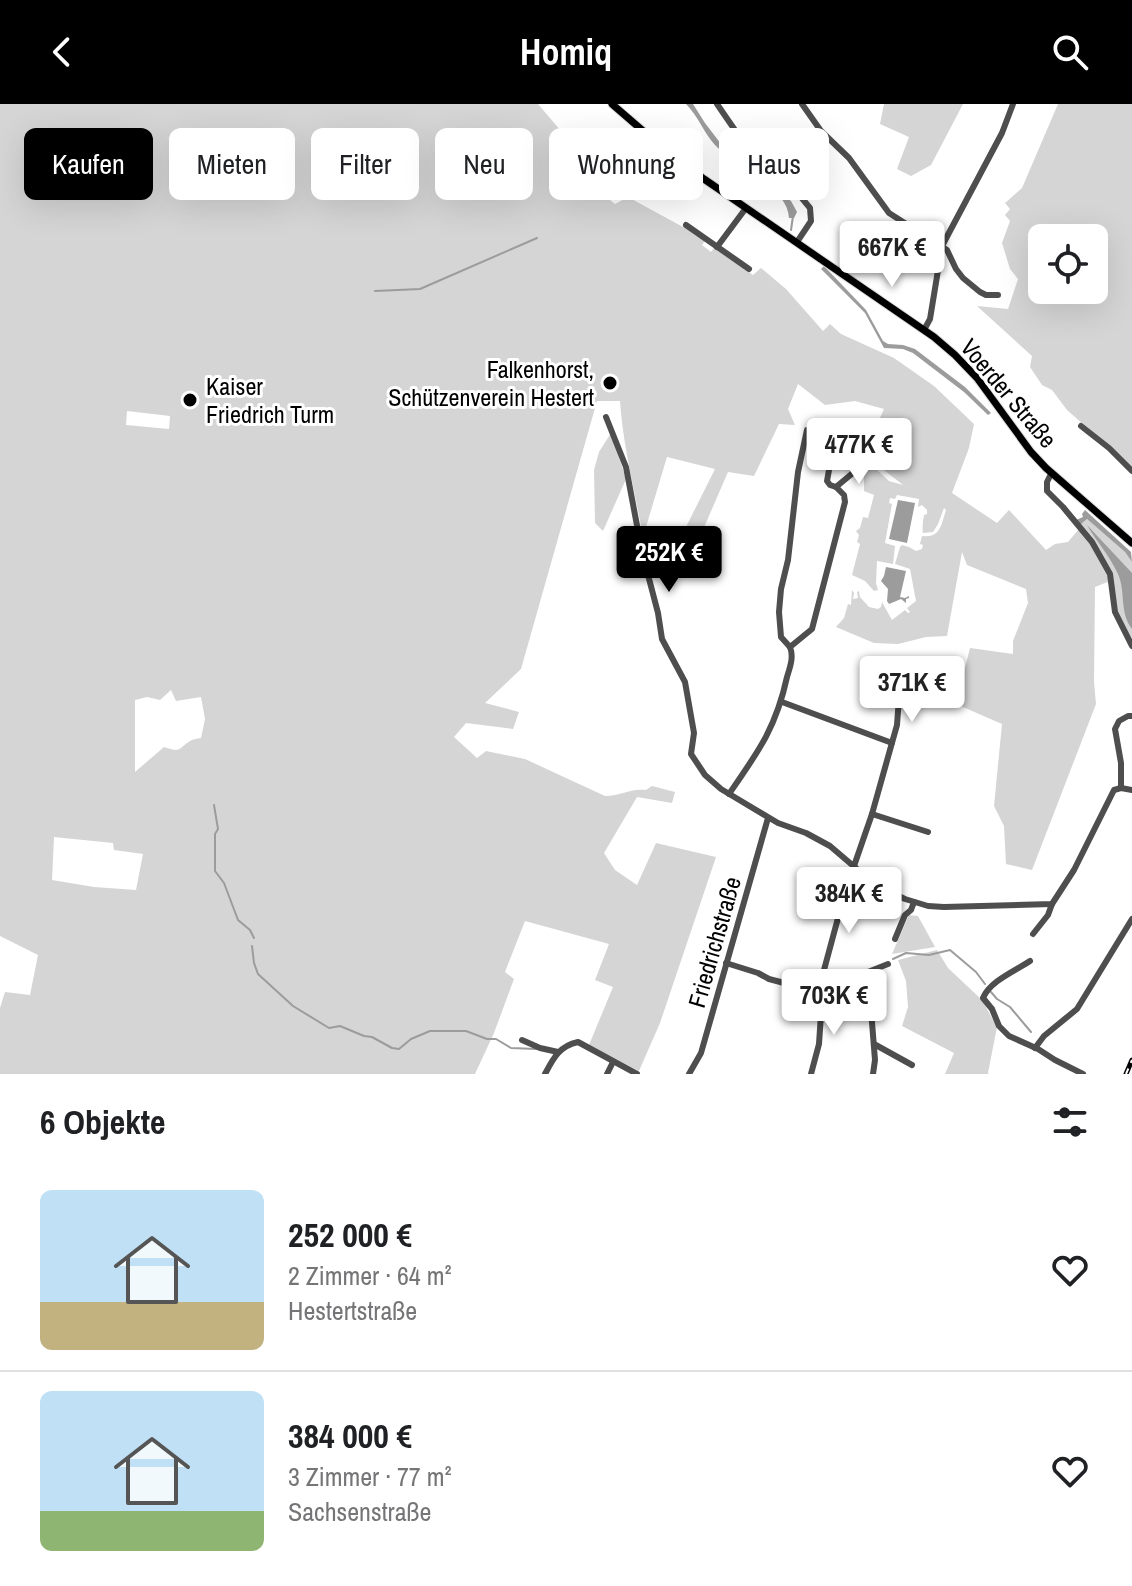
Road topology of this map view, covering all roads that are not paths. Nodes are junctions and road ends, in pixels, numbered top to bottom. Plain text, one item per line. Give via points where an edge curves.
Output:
1 (612, 104) edge
2 (717, 104) edge
3 (802, 104) edge
4 (1013, 104) edge
5 (746, 208) junction
6 (686, 225) dead end
7 (797, 242) junction
8 (942, 246) junction
9 (717, 247) junction
10 (749, 269) dead end
11 (998, 295) dead end
12 (924, 330) junction
13 (606, 417) dead end
14 (1081, 426) dead end
15 (807, 430) dead end
16 (883, 431) dead end
17 (833, 448) dead end
18 (1132, 471) edge
19 (1048, 481) junction
20 (836, 487) junction
21 (1132, 543) edge
22 (1132, 646) edge
23 (790, 647) junction
24 (899, 698) dead end
25 (782, 702) junction
26 (1130, 716) edge
27 (892, 743) junction
28 (1121, 788) junction
29 (1132, 790) edge
30 (729, 794) junction
31 (872, 814) junction
32 (768, 818) junction
33 (928, 832) dead end
34 (854, 867) junction
35 (914, 902) junction
36 (1052, 904) junction
37 (1132, 919) edge
38 (1033, 934) dead end
39 (895, 939) dead end
40 (1030, 961) dead end
41 (726, 963) junction
42 (888, 964) dead end
43 (868, 972) junction
44 (822, 984) junction
45 (822, 993) junction
46 (522, 1040) dead end
47 (874, 1044) junction
48 (1035, 1048) junction
49 (558, 1052) junction
50 (613, 1062) junction
51 (912, 1065) dead end
52 (545, 1074) edge
53 (607, 1074) edge
54 (637, 1074) edge
55 (689, 1074) edge
56 (811, 1074) edge
57 (873, 1074) edge
58 (1083, 1074) edge

1 - 5 main road, Voerder Straße
2 - 7 street via 739,136 777,168 810,208 811,221
3 - 8 street via 889,213
4 - 8 street
5 - 7 main road, Voerder Straße
5 - 9 street
6 - 9 street
7 - 12 main road, Voerder Straße
8 - 11 street via 971,285 986,295
8 - 12 street
9 - 10 street
12 - 19 main road, Voerder Straße via 990,395
13 - 30 street via 626,467 662,639 685,682 694,733 691,754 705,775
14 - 18 street
15 - 23 street via 779,612 781,637
16 - 20 street via 860,467
17 - 20 street via 827,481
19 - 21 main road, Voerder Straße
19 - 22 street via 1047,491 1092,542 1110,574 1115,612
20 - 23 street via 845,502 812,629
23 - 25 street
24 - 27 street
25 - 27 street
25 - 30 street via 765,741
26 - 28 street via 1115,729
27 - 31 street
28 - 29 street
28 - 36 street via 1114,790
30 - 32 street
31 - 33 street
31 - 34 street
32 - 34 street via 820,840
32 - 41 street, Friedrichstraße
34 - 35 street
34 - 44 street
35 - 36 street via 944,907
35 - 39 street
36 - 38 street
37 - 48 street via 1077,1009
40 - 48 street via 990,987 983,998 1003,1031
41 - 45 street
41 - 55 street, Friedrichstraße via 701,1053
42 - 43 street
43 - 44 street
43 - 47 street
44 - 45 street
45 - 56 street
46 - 49 street
47 - 51 street
47 - 57 street
48 - 58 street
49 - 50 street via 578,1042
49 - 52 street
50 - 53 street
50 - 54 street

